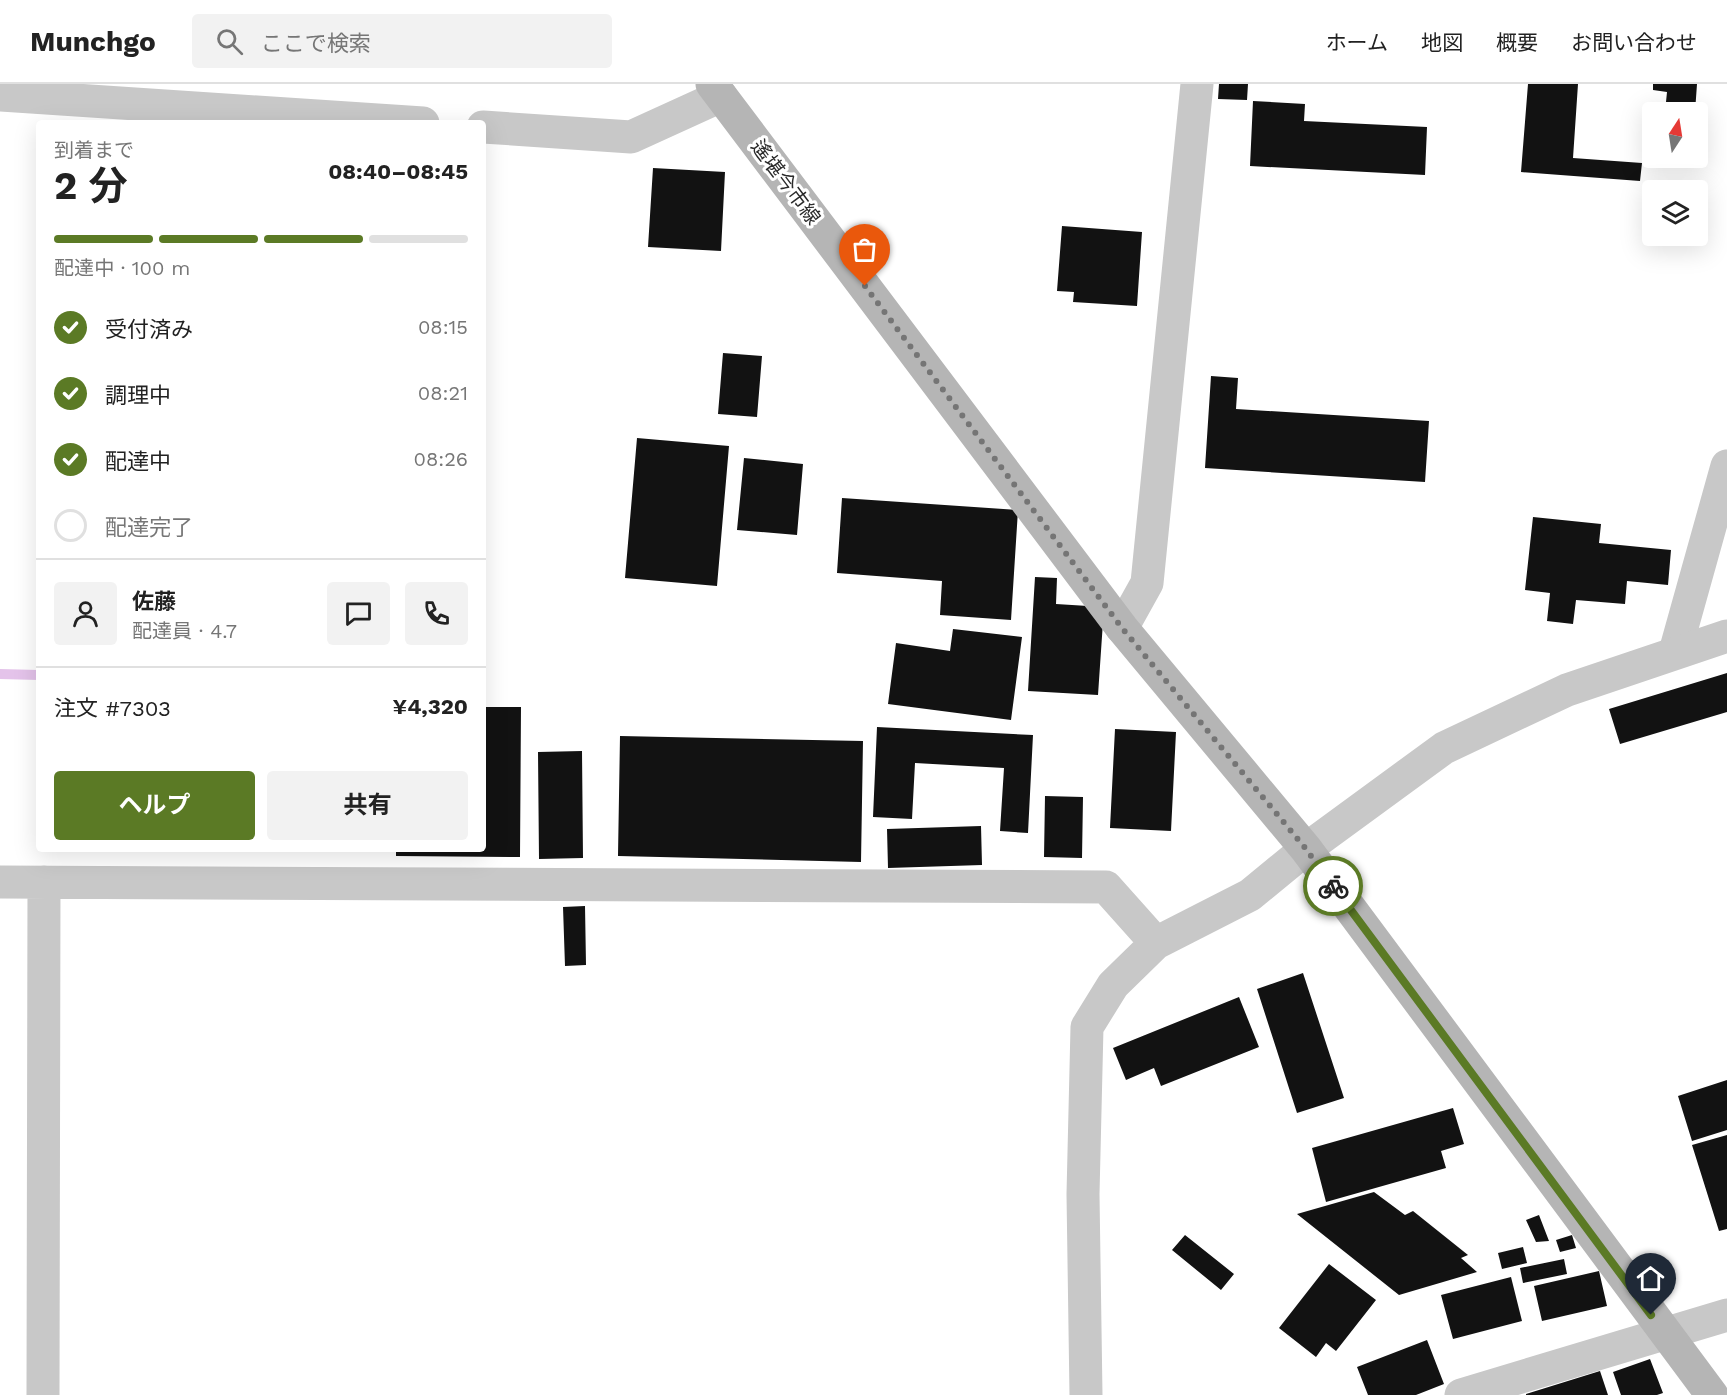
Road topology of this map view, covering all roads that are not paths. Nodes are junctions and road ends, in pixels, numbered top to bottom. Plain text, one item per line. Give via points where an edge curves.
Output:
1 (1197, 84) edge
2 (717, 90) edge
3 (0, 95) edge
4 (378, 120) edge
5 (486, 127) edge
6 (1727, 466) edge
7 (1122, 628) junction
8 (1727, 636) edge
9 (1675, 652) junction
10 (1306, 849) junction
11 (0, 882) edge
12 (44, 882) junction
13 (1156, 943) junction
14 (1727, 1315) edge
15 (1665, 1334) junction
16 (43, 1395) edge
17 (1086, 1395) edge
18 (1461, 1395) edge
19 (1712, 1395) edge

1 - 7 street via 1147,583
2 - 5 street via 631,137
2 - 7 main road, 遙堪今市線
3 - 4 street
6 - 9 street
7 - 10 main road, 遙堪今市線
8 - 9 street
9 - 10 street via 1567,690 1444,748
10 - 13 street via 1250,895
10 - 15 main road, 遙堪今市線
11 - 12 street
12 - 13 street via 1106,887
12 - 16 street
13 - 17 street via 1113,985 1087,1027 1083,1194
14 - 15 street
15 - 18 street
15 - 19 main road, 遙堪今市線

